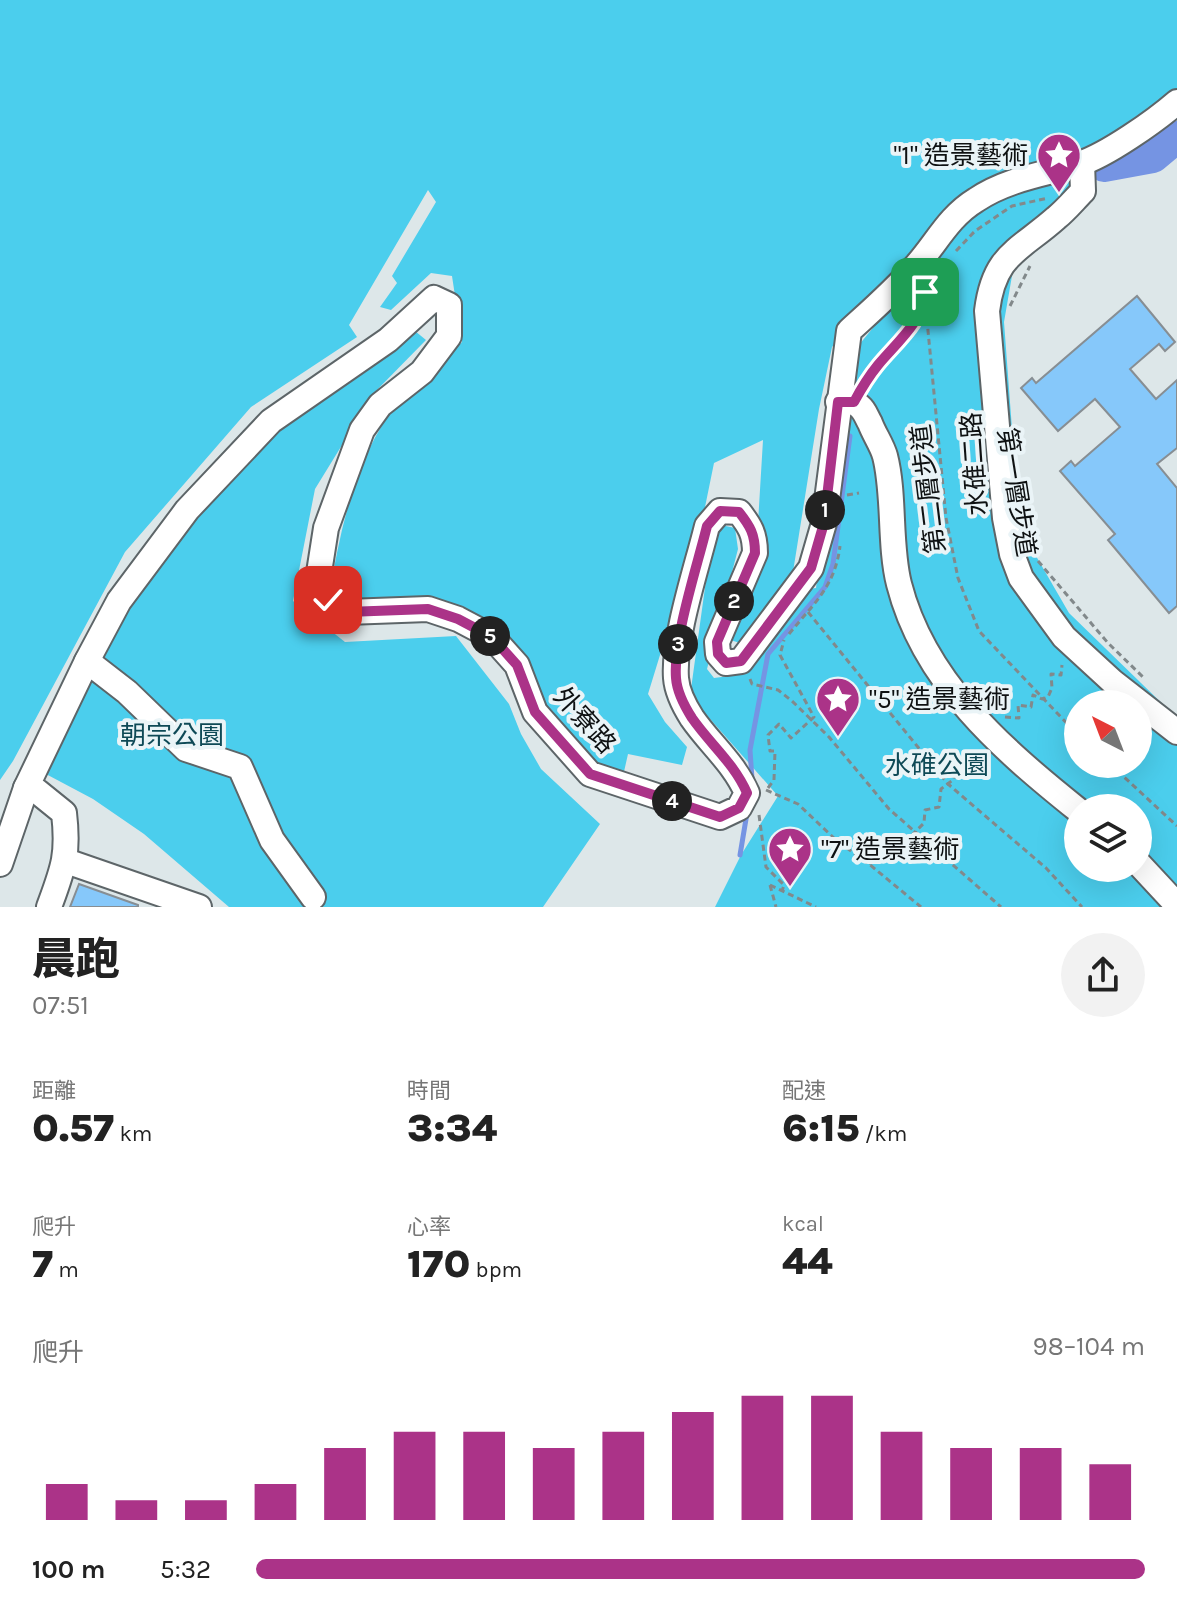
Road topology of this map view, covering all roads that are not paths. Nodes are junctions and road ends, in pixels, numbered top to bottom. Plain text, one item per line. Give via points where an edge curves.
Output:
1 (1177, 102) edge
2 (1082, 163) junction
3 (846, 402) junction
4 (87, 661) junction
5 (1177, 732) edge
6 (26, 788) junction
7 (1064, 799) edge
8 (66, 861) junction
9 (0, 864) edge
10 (1152, 878) edge
11 (313, 897) dead end
12 (1177, 905) edge
13 (49, 907) edge
14 (199, 907) edge

1 - 2 street via 1156,121
2 - 3 street via 1051,169 978,198 948,222 916,266 849,331
2 - 5 street, 水碓二路 via 1076,192 1057,218 1003,260 989,294 1005,518 1021,578 1064,637
3 - 4 street, 外寮路 via 811,568 741,661 726,663 717,642 755,553 755,539 739,512 720,511 707,526 677,651 676,680 693,719 758,797 720,817 590,774 535,712 517,665 492,637 428,609 347,612 328,600 318,579 326,528 362,430 380,405 422,372 449,336 449,305 434,298 388,340 271,421 187,510 119,601
3 - 7 street via 863,409 885,455 898,581 925,653 992,735
4 - 6 street, 外寮路
4 - 11 street via 186,749 240,767 272,840
6 - 8 street via 64,813
6 - 9 street, 外寮路
8 - 13 street
8 - 14 street
10 - 12 street

